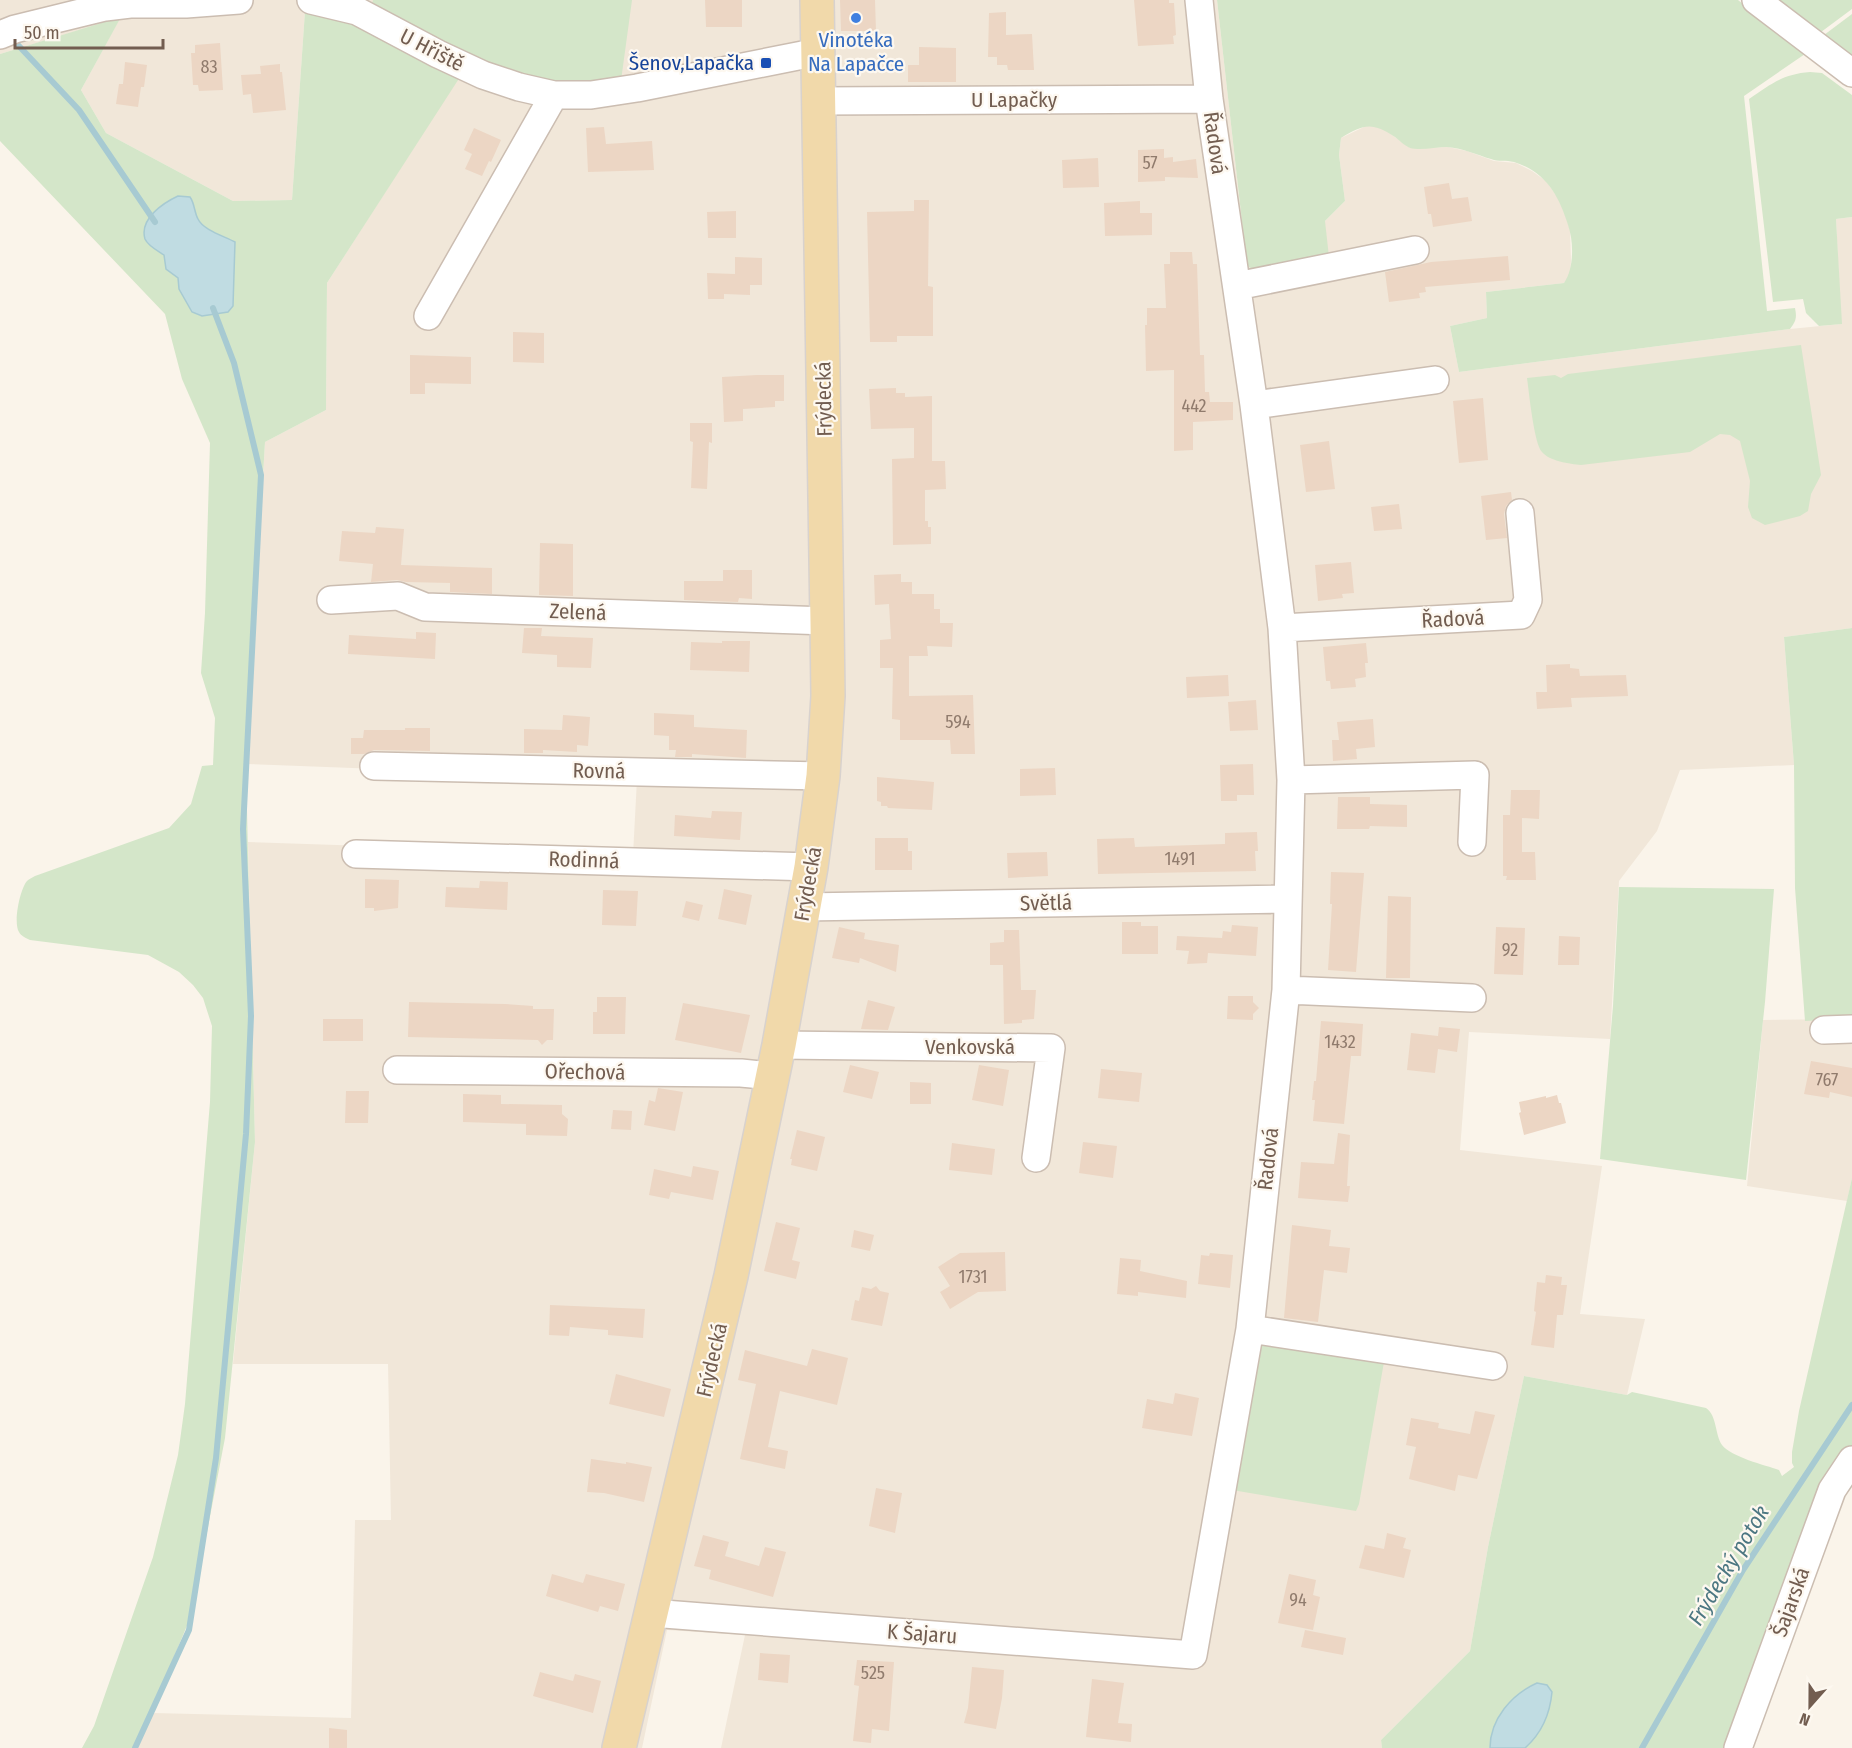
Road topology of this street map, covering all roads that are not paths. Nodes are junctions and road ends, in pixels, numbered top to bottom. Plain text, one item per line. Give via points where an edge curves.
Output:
1 (239, 0) edge
2 (311, 0) edge
3 (817, 0) edge
4 (1199, 0) edge
5 (1756, 0) edge
6 (130, 2) edge
7 (0, 35) edge
8 (818, 52) junction
9 (1852, 73) edge
10 (554, 95) junction
11 (1209, 99) junction
12 (819, 101) junction
13 (1415, 250) dead end
14 (1237, 286) junction
15 (428, 316) dead end
16 (1435, 380) dead end
17 (1254, 405) junction
18 (1520, 513) dead end
19 (331, 600) dead end
20 (827, 621) junction
21 (1282, 628) junction
22 (374, 766) dead end
23 (824, 776) junction
24 (1291, 780) junction
25 (1472, 842) dead end
26 (356, 854) dead end
27 (812, 867) junction
28 (1288, 899) junction
29 (804, 907) junction
30 (1286, 990) junction
31 (1472, 998) dead end
32 (1852, 1029) edge
33 (1824, 1030) dead end
34 (776, 1060) junction
35 (397, 1070) dead end
36 (1036, 1158) dead end
37 (1250, 1329) junction
38 (1493, 1366) dead end
39 (1852, 1460) edge
40 (651, 1613) junction
41 (1193, 1655) joint
42 (619, 1748) edge
43 (1738, 1748) edge

1 - 6 street via 186,4
2 - 10 street, U Hřiště via 357,11 483,75
3 - 8 main road, Frýdecká
4 - 11 street, Řadová
5 - 9 street
6 - 7 street
8 - 10 street, U Hřiště via 637,88 591,95
8 - 12 main road, Frýdecká
10 - 15 street
11 - 12 street, U Lapačky
11 - 14 street, Řadová
12 - 20 main road, Frýdecká
13 - 14 street
14 - 17 street, Řadová
16 - 17 street
17 - 21 street, Řadová
18 - 21 street, Řadová via 1528,600 1521,615
19 - 20 street, Zelená via 398,596 425,607
20 - 23 main road, Frýdecká
21 - 24 street, Řadová
22 - 23 street, Rovná
23 - 27 main road, Frýdecká
24 - 25 street via 1475,775
24 - 28 street, Řadová
26 - 27 street, Rodinná
27 - 29 main road, Frýdecká
28 - 29 street, Světlá
28 - 30 street, Řadová
29 - 34 main road, Frýdecká
30 - 31 street
30 - 37 street, Řadová
32 - 33 street
34 - 35 street, Ořechová via 741,1073
34 - 36 street, Venkovská via 1051,1048
34 - 40 main road, Frýdecká via 736,1255
37 - 38 street
37 - 41 street, Řadová
39 - 43 street, Šajarská via 1832,1490
40 - 41 street, K Šajaru
40 - 42 main road, Frýdecká

